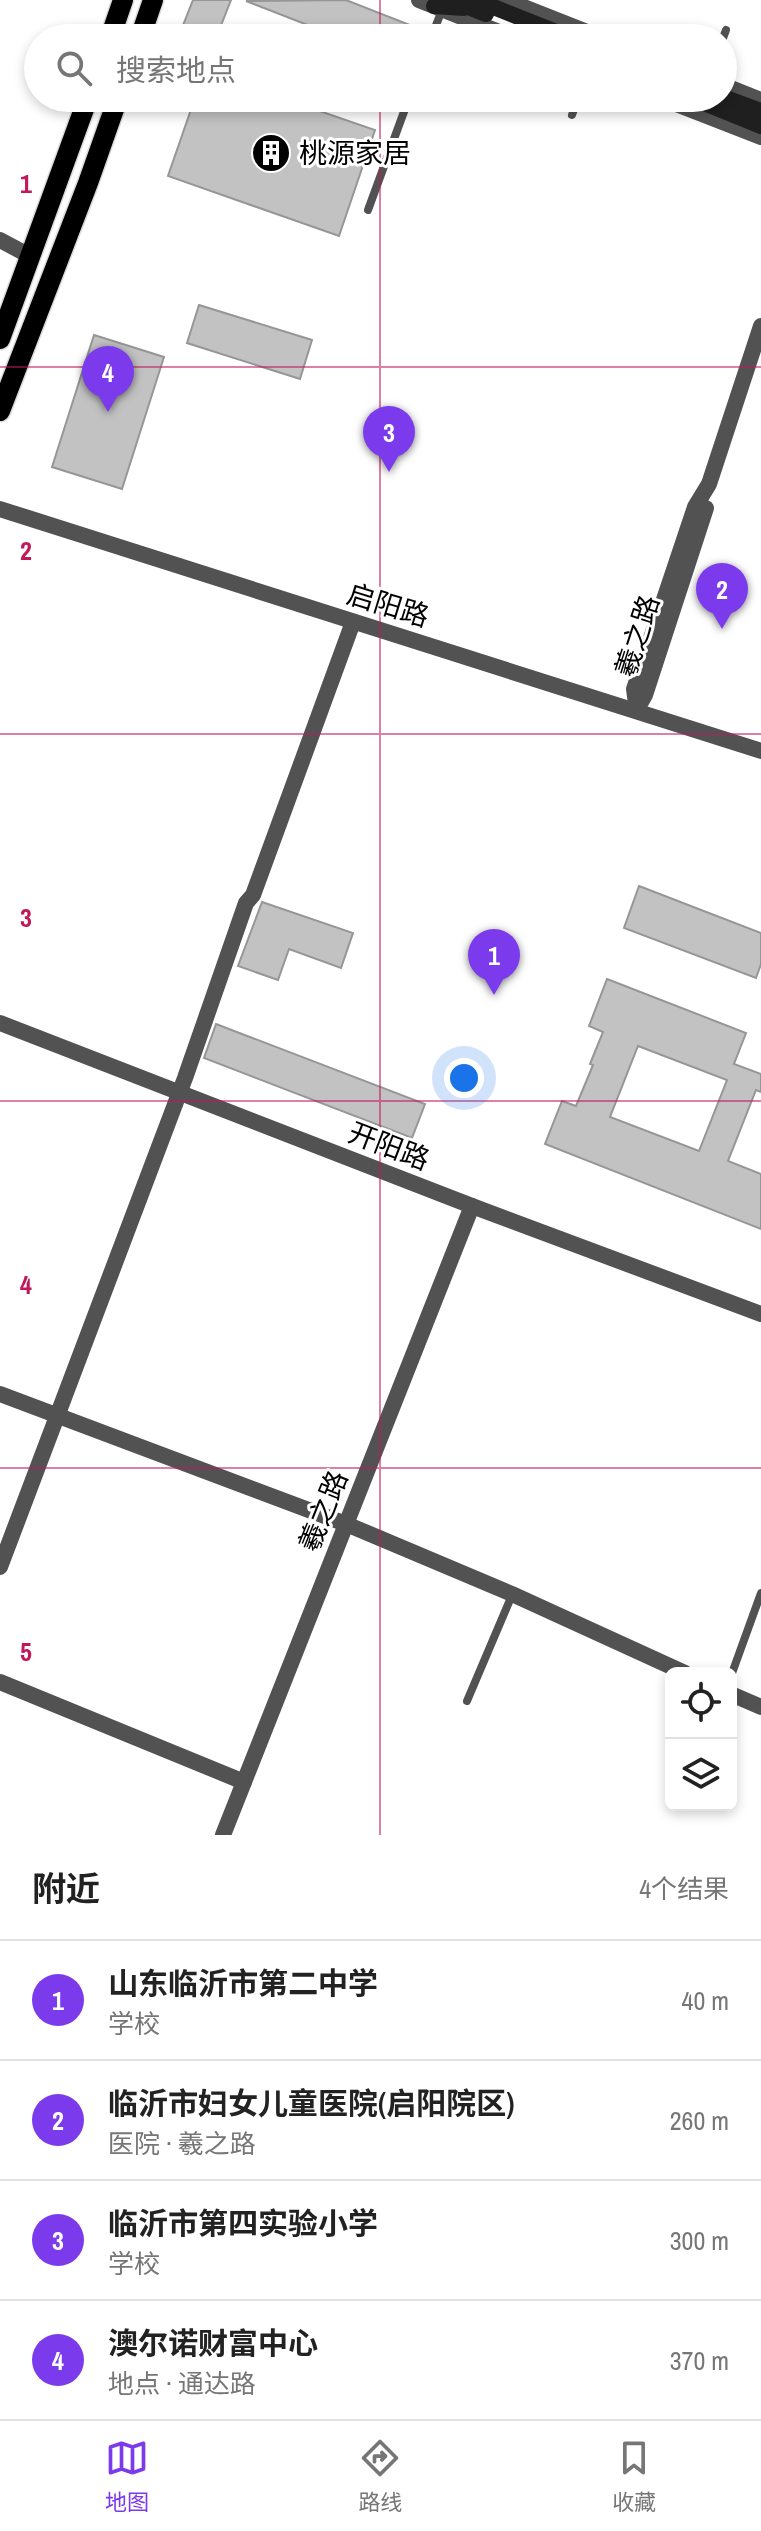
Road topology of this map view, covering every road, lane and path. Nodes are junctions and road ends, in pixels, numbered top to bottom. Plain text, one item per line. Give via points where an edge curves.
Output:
1 (123, 0) edge
2 (153, 0) edge
3 (506, 0) edge
4 (436, 4) edge
5 (475, 4) edge
6 (115, 24) edge
7 (145, 24) edge
8 (433, 24) edge
9 (482, 24) edge
10 (516, 24) edge
11 (531, 24) edge
12 (567, 24) edge
13 (737, 91) edge
14 (761, 100) edge
15 (737, 102) edge
16 (761, 111) edge
17 (83, 112) edge
18 (113, 112) edge
19 (404, 112) edge
20 (573, 112) edge
21 (697, 112) edge
22 (726, 112) edge
23 (572, 115) dead end
24 (761, 126) edge
25 (761, 137) edge
26 (368, 210) dead end
27 (0, 240) edge
28 (30, 256) junction
29 (761, 326) edge
30 (0, 339) edge
31 (0, 411) edge
32 (0, 509) edge
33 (353, 622) junction
34 (637, 711) junction
35 (761, 749) edge
36 (0, 1023) edge
37 (179, 1092) junction
38 (472, 1206) junction
39 (761, 1314) edge
40 (0, 1394) edge
41 (57, 1415) junction
42 (346, 1524) junction
43 (0, 1567) edge
44 (761, 1593) edge
45 (512, 1594) junction
46 (672, 1667) edge
47 (734, 1667) edge
48 (0, 1682) edge
49 (737, 1697) edge
50 (467, 1701) dead end
51 (761, 1707) edge
52 (244, 1782) junction
53 (223, 1835) edge

1 - 6 main road
2 - 7 main road
3 - 12 street
4 - 5 main road
4 - 8 lane
4 - 9 street
5 - 10 main road
5 - 11 main road
13 - 14 street
15 - 16 main road
17 - 28 main road
18 - 31 main road
19 - 26 lane
20 - 23 lane
21 - 25 street
22 - 24 main road
27 - 28 street
28 - 30 main road
29 - 34 street, 羲之路
32 - 33 street, 启阳路
33 - 34 street, 启阳路
33 - 37 street
34 - 35 street, 启阳路
36 - 37 street, 开阳路
37 - 38 street, 开阳路
37 - 41 street
38 - 39 street, 开阳路
38 - 42 street, 羲之路
40 - 41 street
41 - 42 street
41 - 43 street
42 - 45 street
42 - 52 street, 羲之路
44 - 47 lane
45 - 46 street
45 - 50 lane
48 - 52 street
49 - 51 street
52 - 53 street, 羲之路

